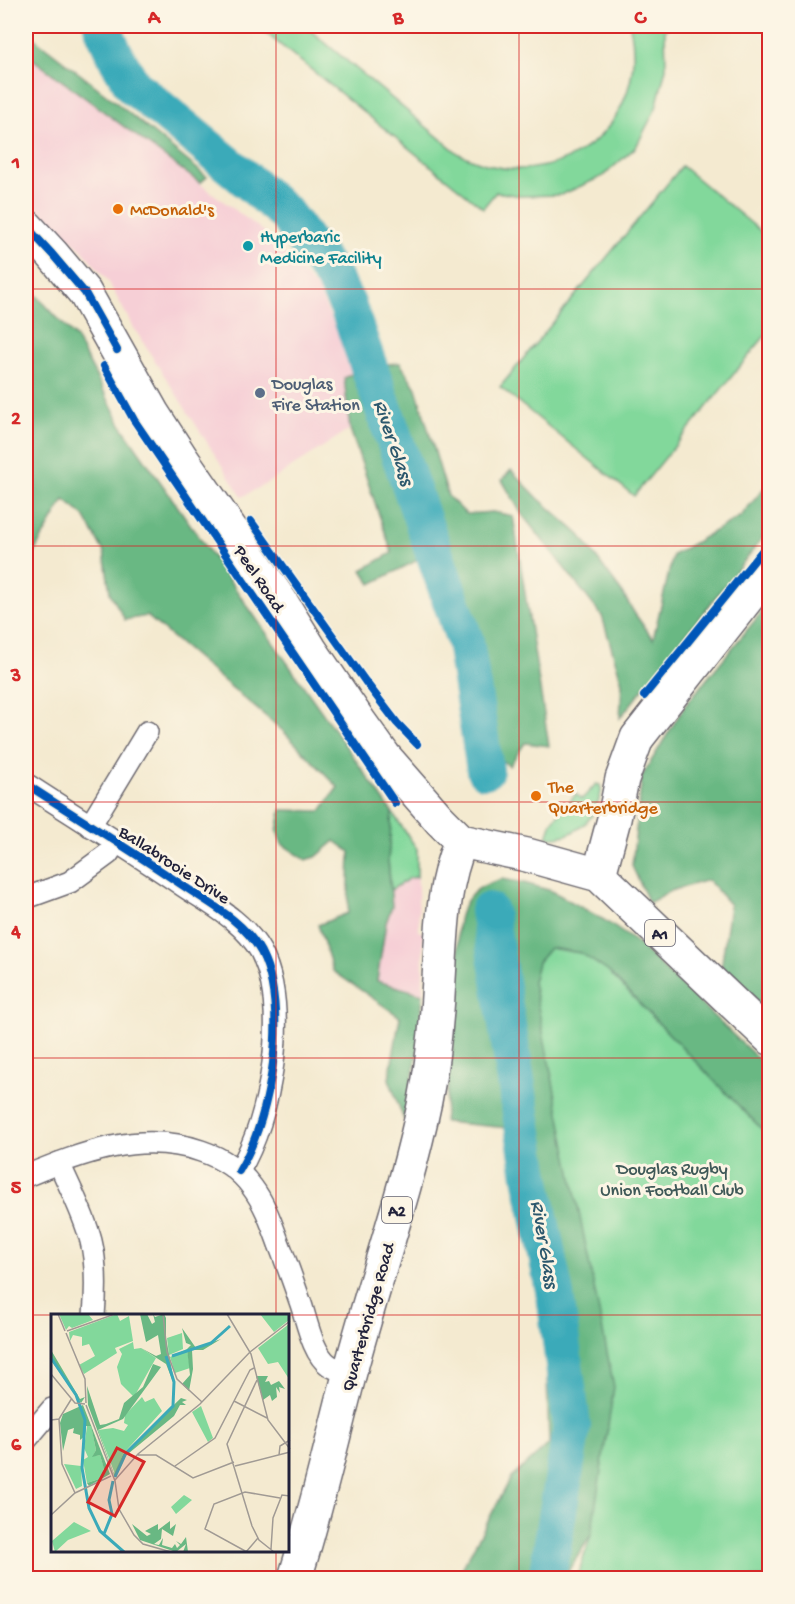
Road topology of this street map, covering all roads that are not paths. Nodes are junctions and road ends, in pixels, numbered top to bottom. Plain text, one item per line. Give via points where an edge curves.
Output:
1 (26, 226) edge
2 (770, 569) edge
3 (147, 732) dead end
4 (26, 784) edge
5 (90, 826) junction
6 (116, 842) junction
7 (467, 842) junction
8 (598, 874) junction
9 (26, 898) edge
10 (770, 1038) edge
11 (59, 1162) junction
12 (239, 1171) junction
13 (26, 1176) edge
14 (94, 1314) edge
15 (350, 1373) junction
16 (51, 1410) edge
17 (26, 1440) edge
18 (295, 1578) edge

1 - 7 highway, Peel Road via 85,293 153,414 361,724 427,806
2 - 8 highway via 637,738 622,779
3 - 5 street
4 - 5 street, Ballabrooie Drive
5 - 6 street, Ballabrooie Drive
6 - 9 street via 108,854 70,882
6 - 12 street, Ballabrooie Drive via 233,920 261,953 271,982 276,1035 269,1090 254,1141
7 - 8 highway, A1
7 - 15 highway, Quarterbridge Road / A2 via 453,859 445,893 435,1042 425,1101 405,1185
8 - 10 highway, A1
11 - 12 street via 119,1145 164,1143 205,1152
11 - 13 street
11 - 14 street via 92,1242
12 - 15 street via 269,1217 316,1349 330,1366
15 - 18 highway, Quarterbridge Road / A2
16 - 17 street

